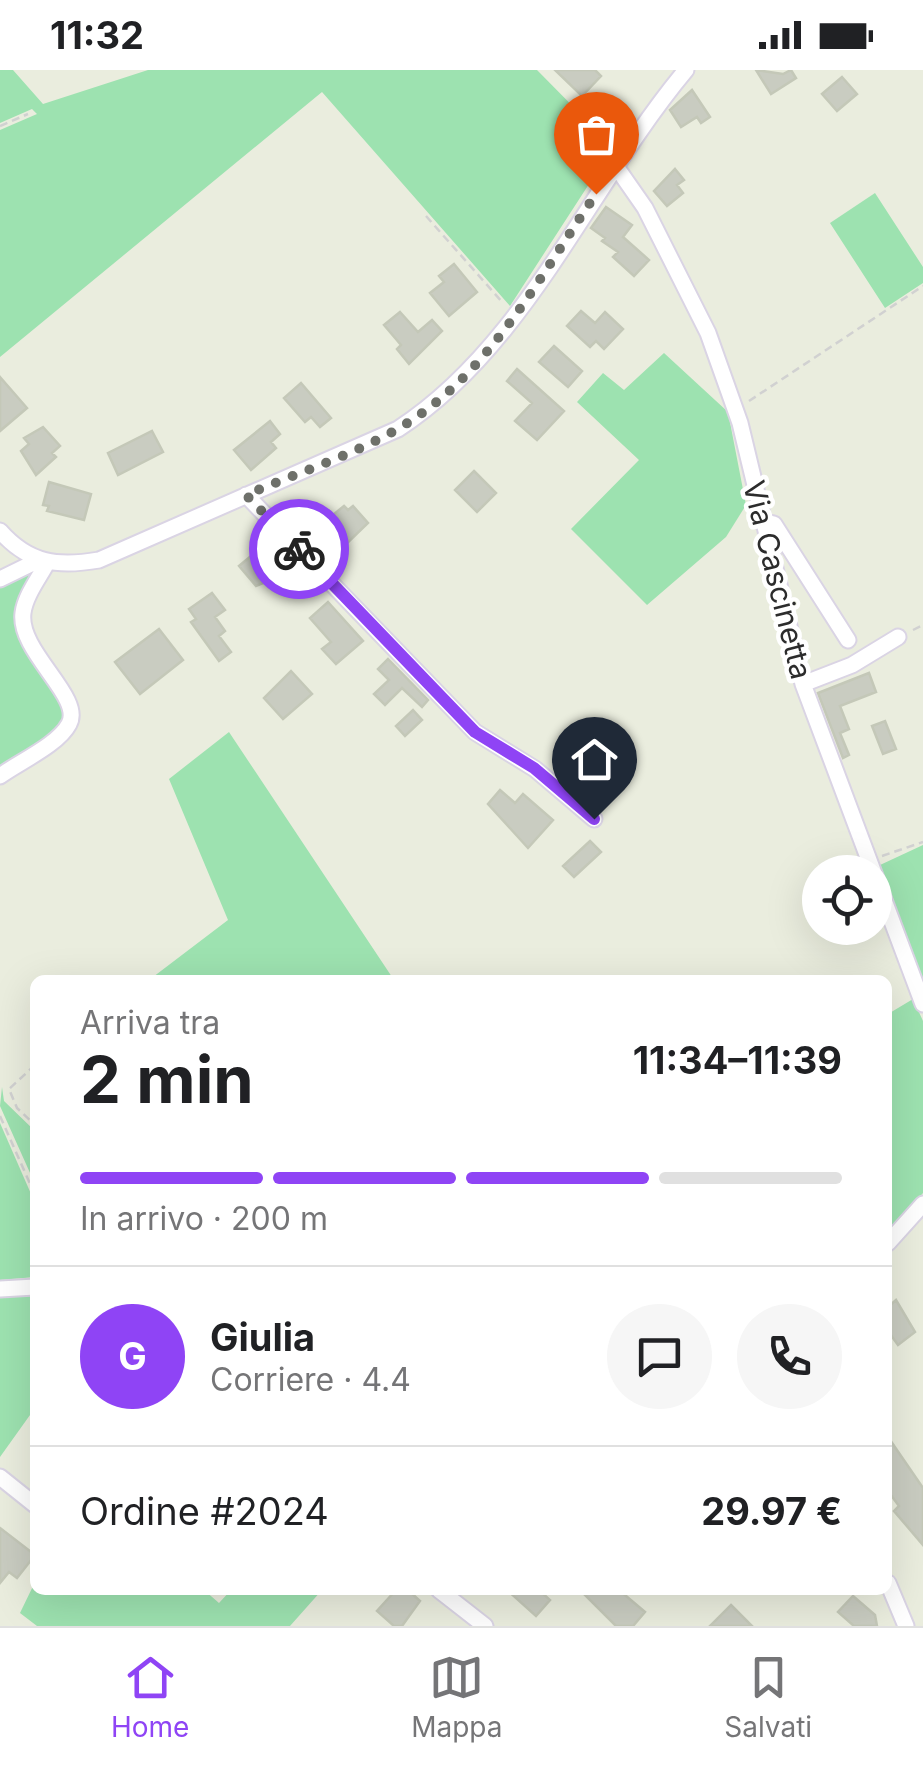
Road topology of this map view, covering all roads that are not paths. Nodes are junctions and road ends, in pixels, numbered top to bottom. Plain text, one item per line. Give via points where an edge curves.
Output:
1 (686, 70) edge
2 (615, 165) junction
3 (246, 495) junction
4 (760, 521) junction
5 (0, 531) edge
6 (43, 562) junction
7 (0, 579) edge
8 (898, 637) dead end
9 (848, 640) dead end
10 (802, 684) junction
11 (0, 776) edge
12 (594, 819) dead end
13 (923, 1004) edge
14 (923, 1204) edge
15 (892, 1239) edge
16 (30, 1287) edge
17 (0, 1289) edge
18 (0, 1477) edge
19 (30, 1501) edge
20 (892, 1593) edge
21 (445, 1595) edge
22 (485, 1626) edge
23 (906, 1626) edge

1 - 2 street
2 - 3 street via 486,355 425,412
2 - 4 street, Via Cascinetta via 645,208 708,334 736,410
3 - 6 street via 100,560
3 - 12 street via 475,732 534,768
4 - 9 street via 774,524
4 - 10 street, Via Cascinetta
5 - 6 street via 15,548
6 - 7 street
6 - 11 street via 23,623 36,656 71,703 71,720
8 - 10 street
10 - 13 street, Via Cascinetta
14 - 15 street
16 - 17 street
18 - 19 street
20 - 23 street
21 - 22 street

